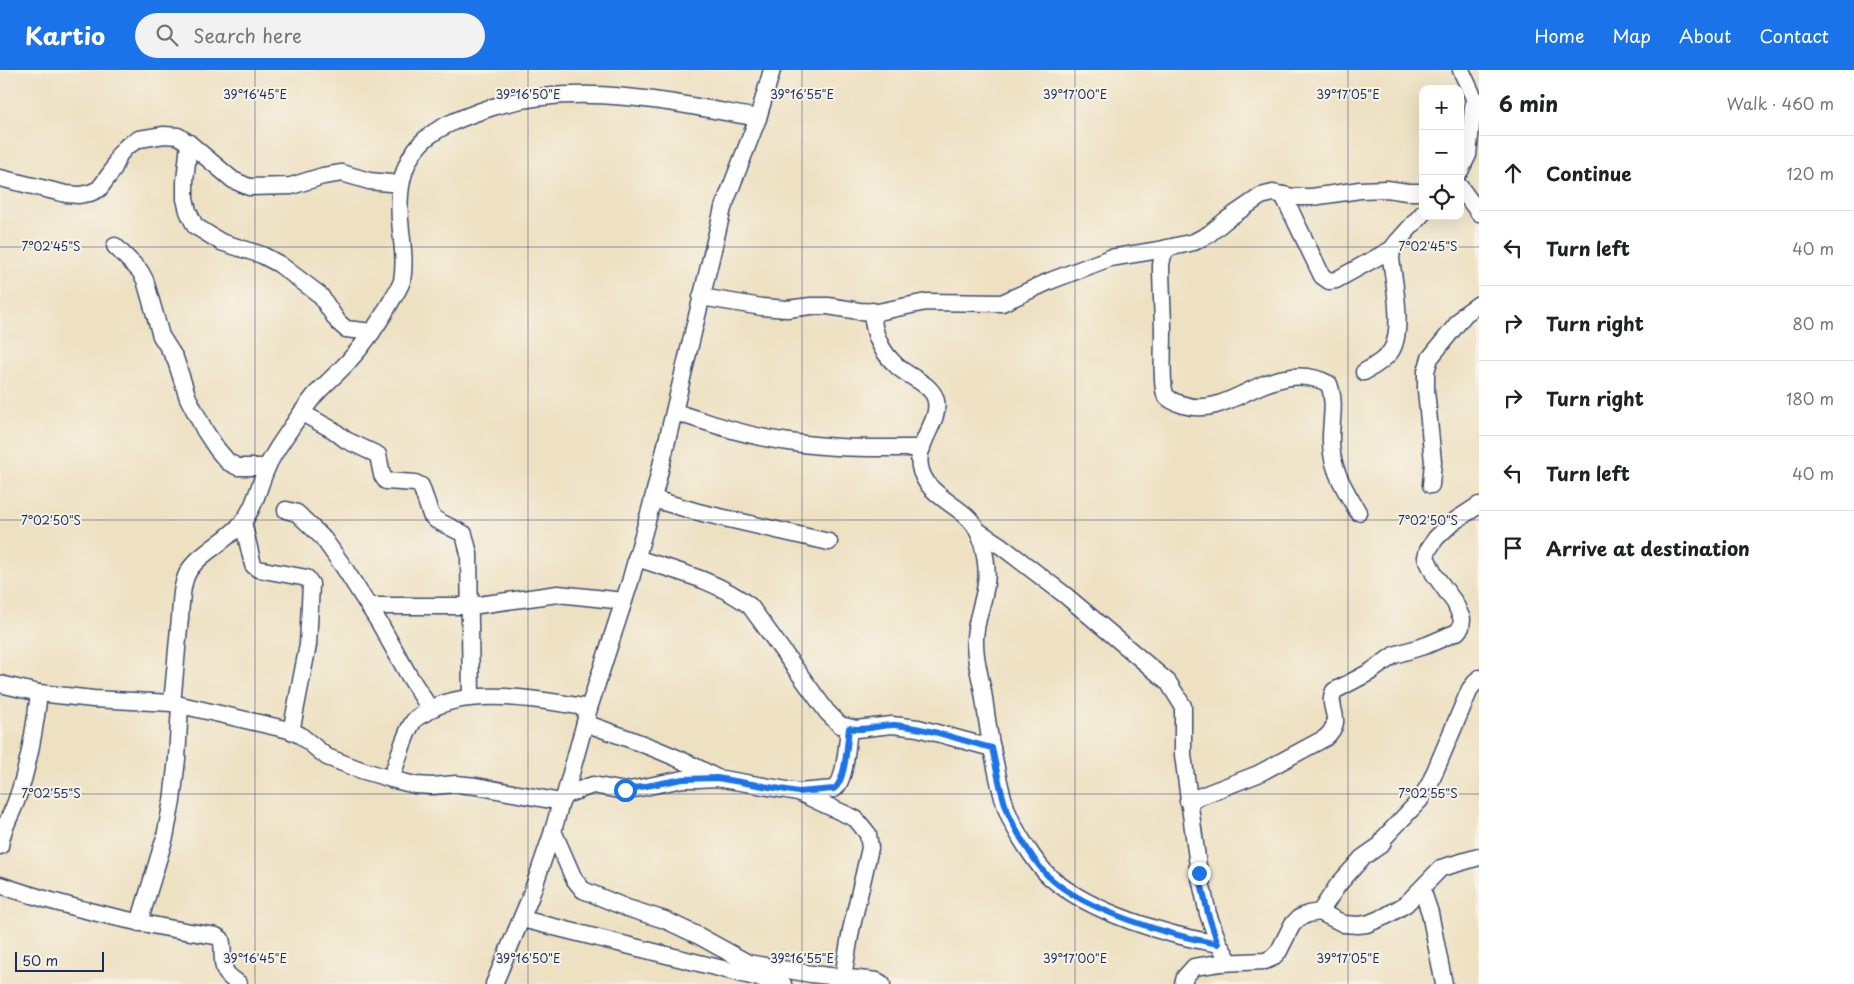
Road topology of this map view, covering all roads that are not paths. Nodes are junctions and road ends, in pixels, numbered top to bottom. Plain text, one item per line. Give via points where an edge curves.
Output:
1 (772, 70) edge
2 (1461, 70) edge
3 (1476, 100) edge
4 (758, 118) junction
5 (189, 142) junction
6 (1464, 163) edge
7 (0, 178) edge
8 (400, 184) junction
9 (1419, 192) edge
10 (1464, 192) edge
11 (1283, 196) junction
12 (1479, 213) edge
13 (1419, 218) edge
14 (115, 246) dead end
15 (1168, 248) junction
16 (1392, 249) junction
17 (701, 297) junction
18 (1479, 304) edge
19 (872, 312) junction
20 (372, 332) junction
21 (1364, 372) dead end
22 (675, 412) junction
23 (302, 413) junction
24 (922, 448) junction
25 (266, 467) junction
26 (1430, 485) dead end
27 (653, 499) junction
28 (1479, 505) edge
29 (286, 510) dead end
30 (1358, 512) dead end
31 (243, 522) junction
32 (978, 530) junction
33 (829, 542) dead end
34 (636, 558) junction
35 (624, 601) junction
36 (369, 606) junction
37 (471, 606) junction
38 (1479, 678) edge
39 (0, 684) edge
40 (39, 692) junction
41 (471, 697) junction
42 (176, 704) junction
43 (430, 709) junction
44 (587, 716) junction
45 (849, 728) junction
46 (289, 730) junction
47 (992, 748) junction
48 (717, 778) junction
49 (391, 779) junction
50 (798, 792) junction
51 (563, 798) junction
52 (1188, 801) junction
53 (553, 831) junction
54 (0, 846) edge
55 (1479, 857) edge
56 (0, 885) edge
57 (1422, 889) junction
58 (1320, 912) junction
59 (522, 919) junction
60 (139, 923) junction
61 (1218, 944) junction
62 (1230, 962) junction
63 (843, 977) junction
64 (239, 984) edge
65 (494, 984) edge
66 (783, 984) edge
67 (882, 984) edge
68 (1183, 984) edge
69 (1444, 984) edge

1 - 4 street
2 - 3 street
3 - 6 street
4 - 8 street via 604,95 566,94 523,99 497,104 430,135 408,161
4 - 17 street via 723,208
5 - 7 street via 171,135 139,139 127,146 99,189 90,193 66,194
5 - 8 street via 234,180 249,187 290,186 342,173 369,181
5 - 20 street via 185,199 195,226 221,242 279,264 320,296 346,329
8 - 20 street via 404,266 401,284
9 - 11 street via 1387,189 1312,198
10 - 12 street
11 - 15 street via 1273,193 1261,196 1209,234 1194,242
11 - 16 street via 1322,276 1329,281
13 - 16 street
14 - 25 street via 145,280 161,336 175,358 188,398 217,449 228,462 238,467
15 - 19 street via 1110,258 1002,303 926,302
15 - 30 street via 1161,265 1165,394 1170,400 1188,406 1208,406 1232,401 1272,381 1286,378 1319,379 1329,384 1334,414 1331,454 1337,477
16 - 21 street via 1397,335 1392,351
17 - 19 street via 762,307 828,306
17 - 22 street
18 - 26 street via 1464,314 1430,358 1426,371 1433,462
19 - 24 street via 873,328 880,346 897,366 935,397 937,408
20 - 23 street
22 - 24 street via 735,431 787,442 850,448
22 - 27 street
23 - 25 street
23 - 37 street via 346,440 378,454 386,481 421,486 431,515 464,534 469,554
24 - 32 street via 920,467 927,482 965,514
25 - 31 street via 257,498
27 - 33 street
27 - 34 street
28 - 52 street via 1436,538 1426,557 1462,619 1457,632 1394,655 1334,691 1332,700 1336,722 1333,731 1325,738 1258,774
29 - 36 street via 297,513 323,538
31 - 42 street via 195,563 188,573 180,611
31 - 46 street via 253,565 307,578 311,584 308,646
32 - 47 street via 986,583 974,630 975,648
32 - 52 street via 1064,595 1168,682 1183,706 1183,754
34 - 35 street
34 - 45 street via 703,579 750,606 827,712 840,725
35 - 37 street via 558,594
35 - 44 street
36 - 37 street
36 - 43 street
37 - 41 street
38 - 58 street via 1470,689 1420,800 1382,844 1362,858
39 - 40 street
40 - 42 street
40 - 54 street via 20,791 1,833
41 - 43 street
41 - 44 street via 534,700
42 - 46 street
42 - 60 street via 177,759 170,810
43 - 49 street via 413,721
44 - 48 street
44 - 51 street
45 - 47 street via 892,725 918,728
45 - 50 street via 838,786
46 - 49 street via 327,757
47 - 61 street via 1008,814 1027,848 1049,877 1097,907 1191,939
48 - 50 street
48 - 51 street via 683,779 625,790 593,785
49 - 51 street via 415,785 456,784
50 - 63 street via 856,819 868,834 870,848
51 - 53 street
52 - 61 street via 1199,873
53 - 59 street
53 - 63 street via 574,879 583,890 665,920 748,963
55 - 57 street via 1441,868
56 - 60 street via 63,905
57 - 58 street via 1406,904 1367,924 1344,924
57 - 69 street
58 - 62 street via 1299,918 1292,925 1280,951 1272,958
59 - 65 street
59 - 66 street
60 - 64 street via 216,936 223,947 224,967
61 - 62 street
62 - 68 street via 1194,967
63 - 67 street

